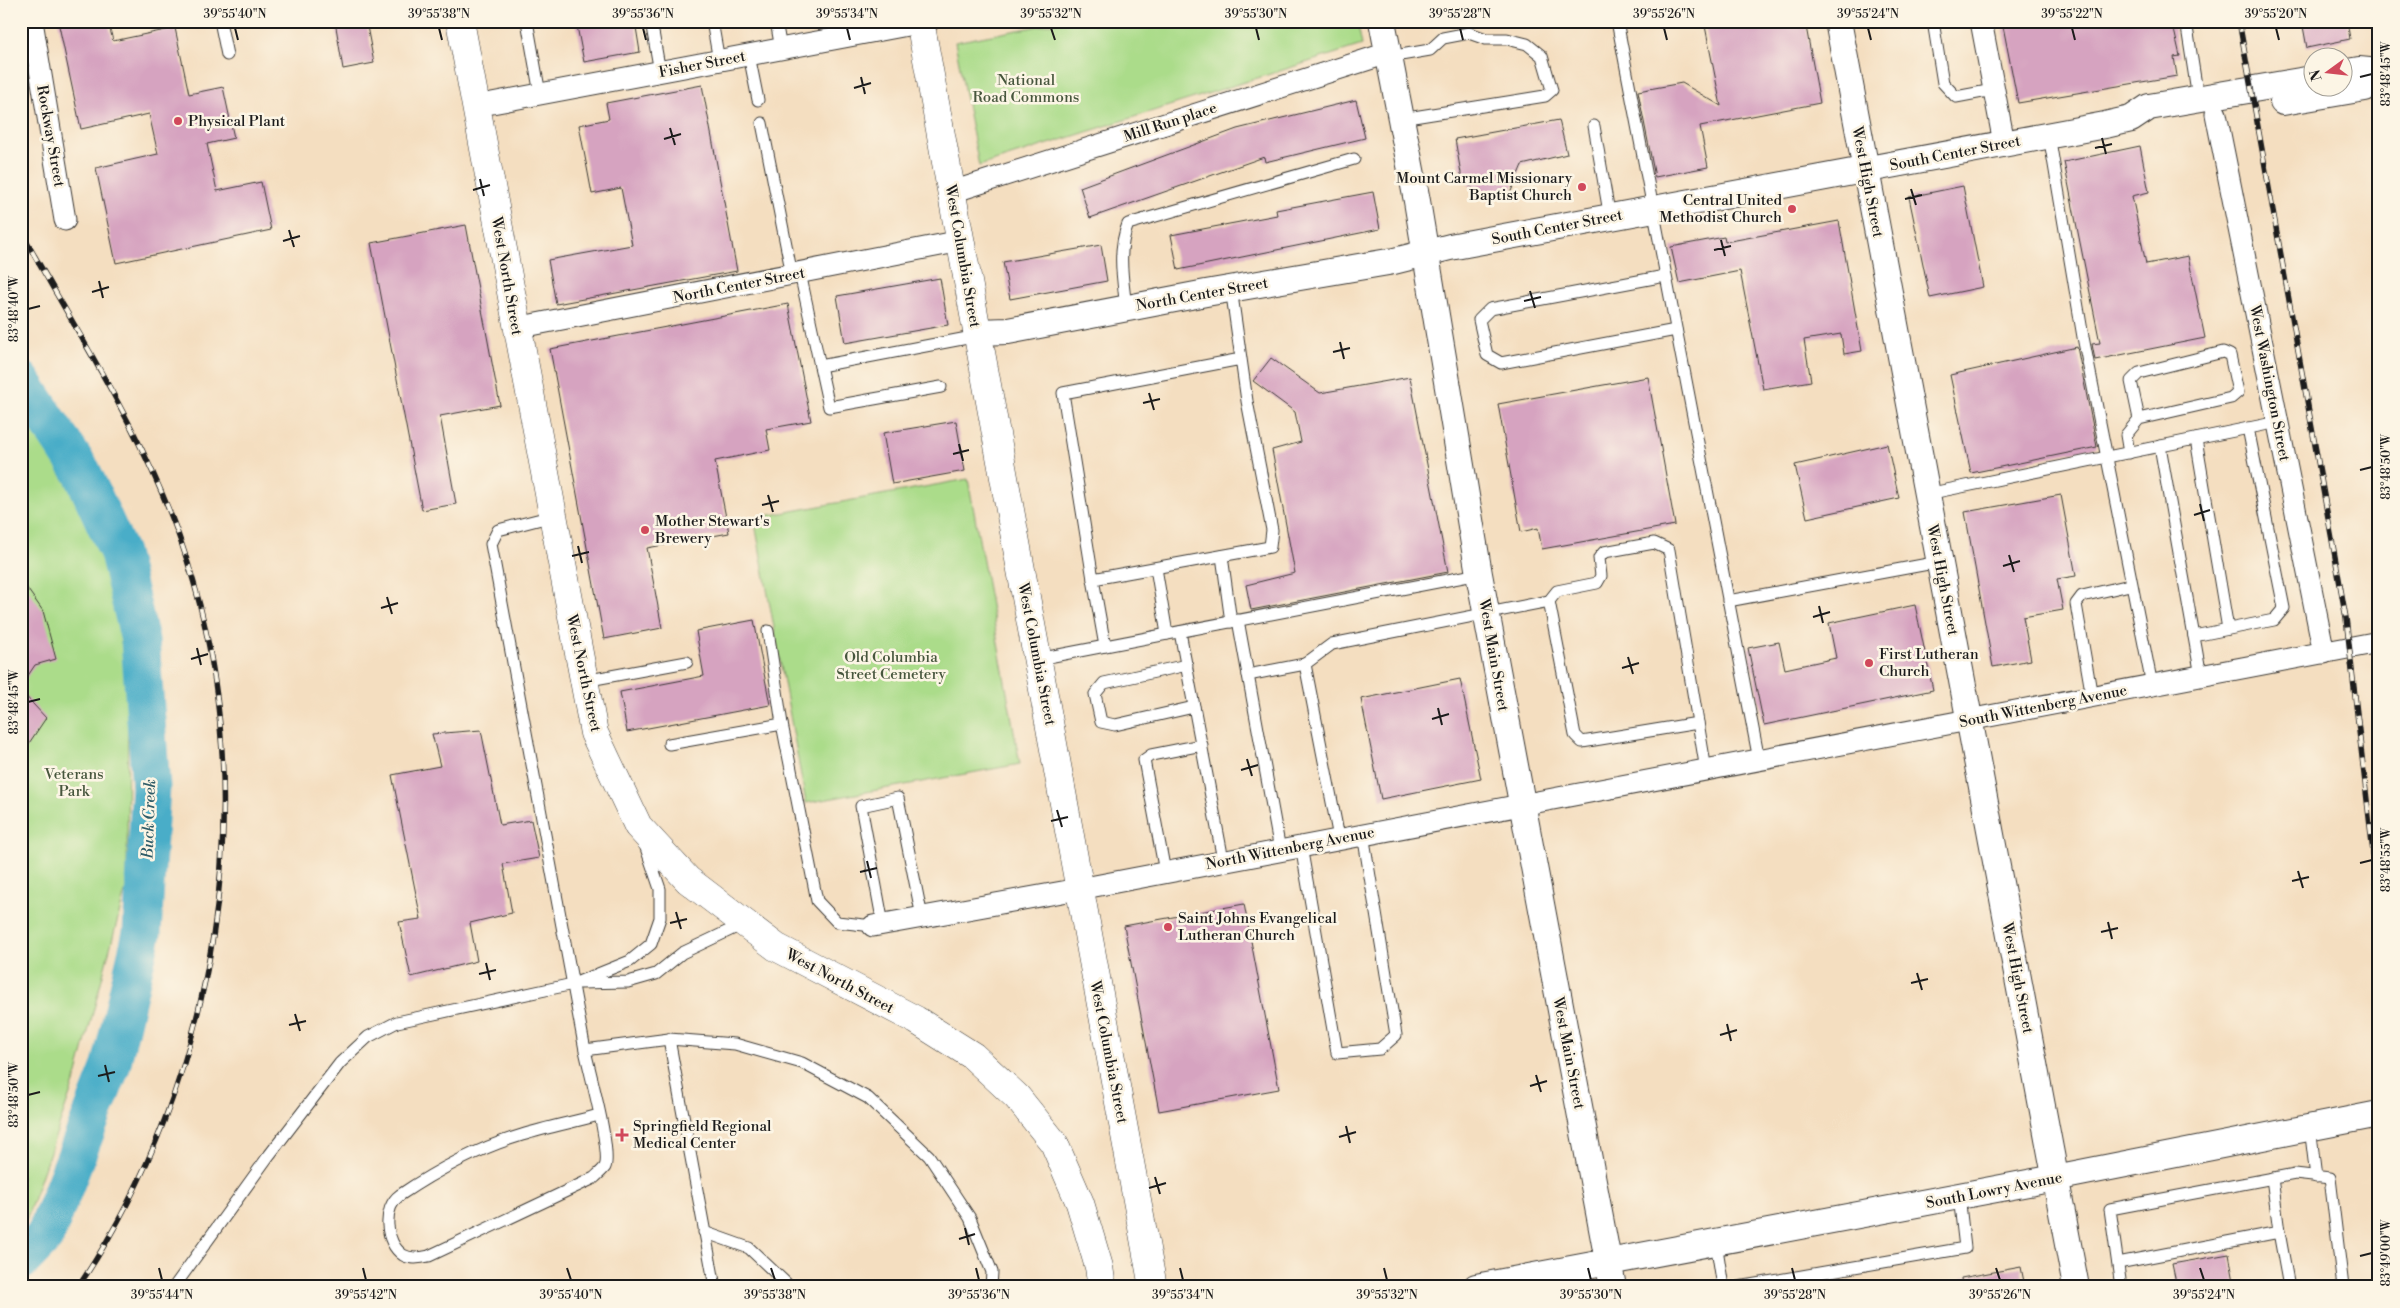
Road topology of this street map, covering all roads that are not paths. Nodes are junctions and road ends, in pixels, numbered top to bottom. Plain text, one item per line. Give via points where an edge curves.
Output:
1 (32, 21) edge
2 (220, 21) edge
3 (460, 21) edge
4 (527, 21) edge
5 (651, 21) edge
6 (712, 21) edge
7 (776, 21) edge
8 (1382, 21) edge
9 (1616, 21) edge
10 (1838, 21) edge
11 (1933, 21) edge
12 (1981, 21) edge
13 (2186, 21) edge
14 (2376, 21) edge
15 (923, 22) edge
16 (2379, 38) edge
17 (781, 49) junction
18 (226, 55) dead end
19 (749, 55) junction
20 (1388, 55) junction
21 (719, 61) junction
22 (2352, 71) edge
23 (660, 72) junction
24 (2379, 72) edge
25 (2379, 78) edge
26 (2302, 82) edge
27 (1994, 90) junction
28 (540, 94) junction
29 (758, 100) dead end
30 (476, 106) junction
31 (2207, 106) junction
32 (1401, 119) junction
33 (762, 123) dead end
34 (1594, 126) dead end
35 (2049, 135) junction
36 (2004, 143) junction
37 (1354, 159) dead end
38 (1865, 170) junction
39 (952, 192) junction
40 (1652, 210) junction
41 (1610, 218) junction
42 (65, 220) dead end
43 (961, 242) junction
44 (1426, 253) junction
45 (796, 274) junction
46 (1665, 276) junction
47 (1231, 288) junction
48 (1126, 308) junction
49 (516, 328) junction
50 (1676, 330) junction
51 (978, 334) junction
52 (1241, 359) junction
53 (820, 366) junction
54 (941, 387) dead end
55 (2139, 419) junction
56 (2278, 422) junction
57 (2248, 428) junction
58 (2196, 439) junction
59 (2160, 446) junction
60 (2129, 453) junction
61 (2107, 457) junction
62 (1927, 494) junction
63 (552, 516) junction
64 (1222, 556) junction
65 (1939, 562) junction
66 (1156, 568) junction
67 (1479, 574) junction
68 (1093, 579) junction
69 (2130, 585) junction
70 (1549, 601) junction
71 (1728, 601) junction
72 (1487, 613) junction
73 (1234, 621) junction
74 (2228, 629) junction
75 (768, 631) dead end
76 (1180, 632) junction
77 (1167, 634) junction
78 (2194, 636) junction
79 (2379, 642) edge
80 (1105, 646) junction
81 (2324, 653) junction
82 (1038, 659) junction
83 (686, 662) dead end
84 (1305, 664) junction
85 (1187, 666) junction
86 (1248, 675) junction
87 (2201, 676) junction
88 (584, 680) junction
89 (2152, 685) junction
90 (2092, 696) junction
91 (1194, 707) junction
92 (1969, 720) junction
93 (1698, 723) junction
94 (782, 724) junction
95 (669, 744) dead end
96 (1202, 745) junction
97 (1759, 760) junction
98 (1706, 770) junction
99 (1522, 804) junction
100 (638, 826) junction
101 (1363, 834) junction
102 (1339, 838) junction
103 (1301, 846) junction
104 (1280, 850) junction
105 (1223, 860) junction
106 (1165, 872) junction
107 (1079, 889) junction
108 (922, 917) junction
109 (745, 923) junction
110 (878, 925) junction
111 (573, 984) junction
112 (669, 1039) junction
113 (584, 1050) junction
114 (2379, 1114) edge
115 (599, 1115) junction
116 (2310, 1127) junction
117 (2316, 1177) junction
118 (2055, 1178) junction
119 (2272, 1178) junction
120 (1959, 1196) junction
121 (704, 1232) junction
122 (2279, 1232) junction
123 (1716, 1242) junction
124 (2118, 1263) junction
125 (1610, 1274) edge
126 (174, 1287) edge
127 (715, 1287) edge
128 (787, 1287) edge
129 (992, 1287) edge
130 (1102, 1287) edge
131 (1153, 1287) edge
132 (1476, 1287) edge
133 (1723, 1287) edge
134 (1738, 1287) edge
135 (2076, 1287) edge
136 (2121, 1287) edge
137 (2288, 1287) edge
138 (2343, 1287) edge

1 - 42 street, Rockway Street
2 - 18 lane
3 - 30 main road, West North Street
4 - 28 lane
5 - 23 lane
6 - 21 lane
7 - 17 lane
8 - 20 street, West Main Street
9 - 40 lane
10 - 38 street, West High Street
11 - 27 lane via 1943,83 1956,96
12 - 27 street
13 - 31 lane
14 - 16 lane
15 - 17 street, Fisher Street
15 - 39 main road, West Columbia Street
17 - 19 street, Fisher Street
19 - 21 street, Fisher Street
19 - 29 lane
20 - 32 street, West Main Street
20 - 32 lane via 1430,50 1443,38 1469,33 1486,39 1507,39 1527,44 1542,56 1552,90 1545,96
20 - 39 street, Mill Run place
21 - 23 street, Fisher Street
22 - 24 street
23 - 28 street, Fisher Street
25 - 31 street, South Center Street via 2365,88
26 - 31 street, South Center Street
27 - 36 street
28 - 30 street, Fisher Street
30 - 49 main road, West North Street
31 - 35 street, South Center Street via 2152,124 2132,119
31 - 56 street, West Washington Street
32 - 44 street, West Main Street
33 - 45 lane
34 - 41 lane
35 - 36 street, South Center Street
35 - 61 lane
36 - 38 street, South Center Street
37 - 48 lane via 1128,224 1123,238 1121,266
38 - 40 street, South Center Street
38 - 62 street, West High Street
39 - 43 main road, West Columbia Street
40 - 41 street, South Center Street
40 - 46 lane
41 - 44 street, South Center Street
43 - 45 street, North Center Street
43 - 51 main road, West Columbia Street
44 - 47 street, North Center Street
44 - 67 street, West Main Street
45 - 49 street, North Center Street
45 - 53 lane
46 - 50 lane
46 - 50 lane via 1490,309 1479,320 1487,355 1501,363
47 - 48 street, North Center Street
47 - 52 lane
48 - 51 street, North Center Street
49 - 63 main road, West North Street
50 - 71 lane
51 - 53 lane
51 - 82 main road, West Columbia Street
52 - 64 lane via 1272,530 1270,547
52 - 68 lane via 1063,393
53 - 54 lane via 828,407
55 - 55 lane via 2231,398 2238,392 2230,355 2223,352 2139,373 2131,381
55 - 60 lane via 2126,435
56 - 57 lane
56 - 81 street, West Washington Street
57 - 58 lane
57 - 74 lane via 2284,608 2274,620
58 - 59 lane
58 - 74 lane
59 - 60 lane
59 - 78 lane
60 - 61 lane
61 - 62 lane
61 - 69 lane
62 - 65 street, West High Street
63 - 88 main road, West North Street
63 - 111 lane via 498,530 491,544
64 - 66 lane
64 - 73 lane
65 - 71 lane
65 - 92 street, West High Street
66 - 68 lane
66 - 77 lane
67 - 72 street, West Main Street
67 - 73 lane
68 - 80 lane
69 - 89 lane
69 - 90 lane via 2082,596 2076,604
70 - 72 lane
70 - 93 lane via 1575,735 1582,742
70 - 93 lane via 1557,591 1597,583 1601,576 1599,558 1604,552 1654,543 1669,550
71 - 97 lane
72 - 84 lane via 1332,644
72 - 99 street, West Main Street
73 - 76 lane
73 - 86 lane
74 - 78 lane
75 - 94 lane
76 - 77 lane
76 - 85 lane
77 - 80 lane
78 - 87 lane
79 - 81 street, South Wittenberg Avenue
80 - 82 lane
81 - 87 street, South Wittenberg Avenue
82 - 107 main road, West Columbia Street
83 - 88 lane
84 - 86 lane
84 - 102 lane
85 - 91 lane
85 - 91 lane via 1104,683 1095,694 1101,722 1115,725
86 - 104 lane
87 - 89 street, South Wittenberg Avenue
88 - 100 main road, West North Street via 594,733
89 - 90 street, South Wittenberg Avenue
90 - 92 street, South Wittenberg Avenue
91 - 96 lane
92 - 97 street, South Wittenberg Avenue
92 - 118 street, West High Street
93 - 98 lane
94 - 95 lane
94 - 110 lane via 817,901 837,922
96 - 105 lane
96 - 106 lane via 1151,755 1144,760
97 - 98 street, South Wittenberg Avenue
98 - 99 street, North Wittenberg Avenue
99 - 101 street, North Wittenberg Avenue
99 - 125 street, West Main Street
100 - 109 main road, West North Street via 688,880
100 - 111 lane via 660,889 660,918 651,944 630,961
101 - 102 street, North Wittenberg Avenue
101 - 103 lane via 1396,1035 1380,1049 1337,1053
102 - 103 street, North Wittenberg Avenue
103 - 104 street, North Wittenberg Avenue
104 - 105 street, North Wittenberg Avenue
105 - 106 street, North Wittenberg Avenue
106 - 107 street, North Wittenberg Avenue
107 - 108 street, North Wittenberg Avenue
107 - 131 main road, West Columbia Street
108 - 110 street, North Wittenberg Avenue
108 - 110 lane via 898,798 862,806
109 - 111 lane via 682,953 656,974 628,982
109 - 130 main road, West North Street via 776,946 916,1020 973,1056 1016,1097 1054,1143 1080,1203
111 - 113 lane
111 - 126 lane via 397,1022 368,1037 340,1063
112 - 113 lane
112 - 121 lane
112 - 129 lane via 735,1044 802,1063 868,1098 929,1156 970,1218 992,1272
113 - 115 lane
114 - 116 street, South Lowry Avenue
115 - 115 lane via 521,1135 471,1154 398,1197 389,1209 387,1223 393,1241 403,1255 417,1259 429,1256 594,1178 605,1166 607,1150
116 - 117 lane
116 - 118 street, South Lowry Avenue
117 - 119 lane via 2295,1174
117 - 138 lane via 2330,1178
118 - 120 street, South Lowry Avenue
118 - 135 street, West High Street
119 - 122 lane
119 - 124 lane via 2110,1209
120 - 123 street, South Lowry Avenue
120 - 134 lane via 1965,1248
121 - 127 lane
121 - 128 lane via 749,1248 786,1282
122 - 124 lane
122 - 137 lane
123 - 125 street, South Lowry Avenue
123 - 133 lane
124 - 136 lane
125 - 132 street, South Lowry Avenue

